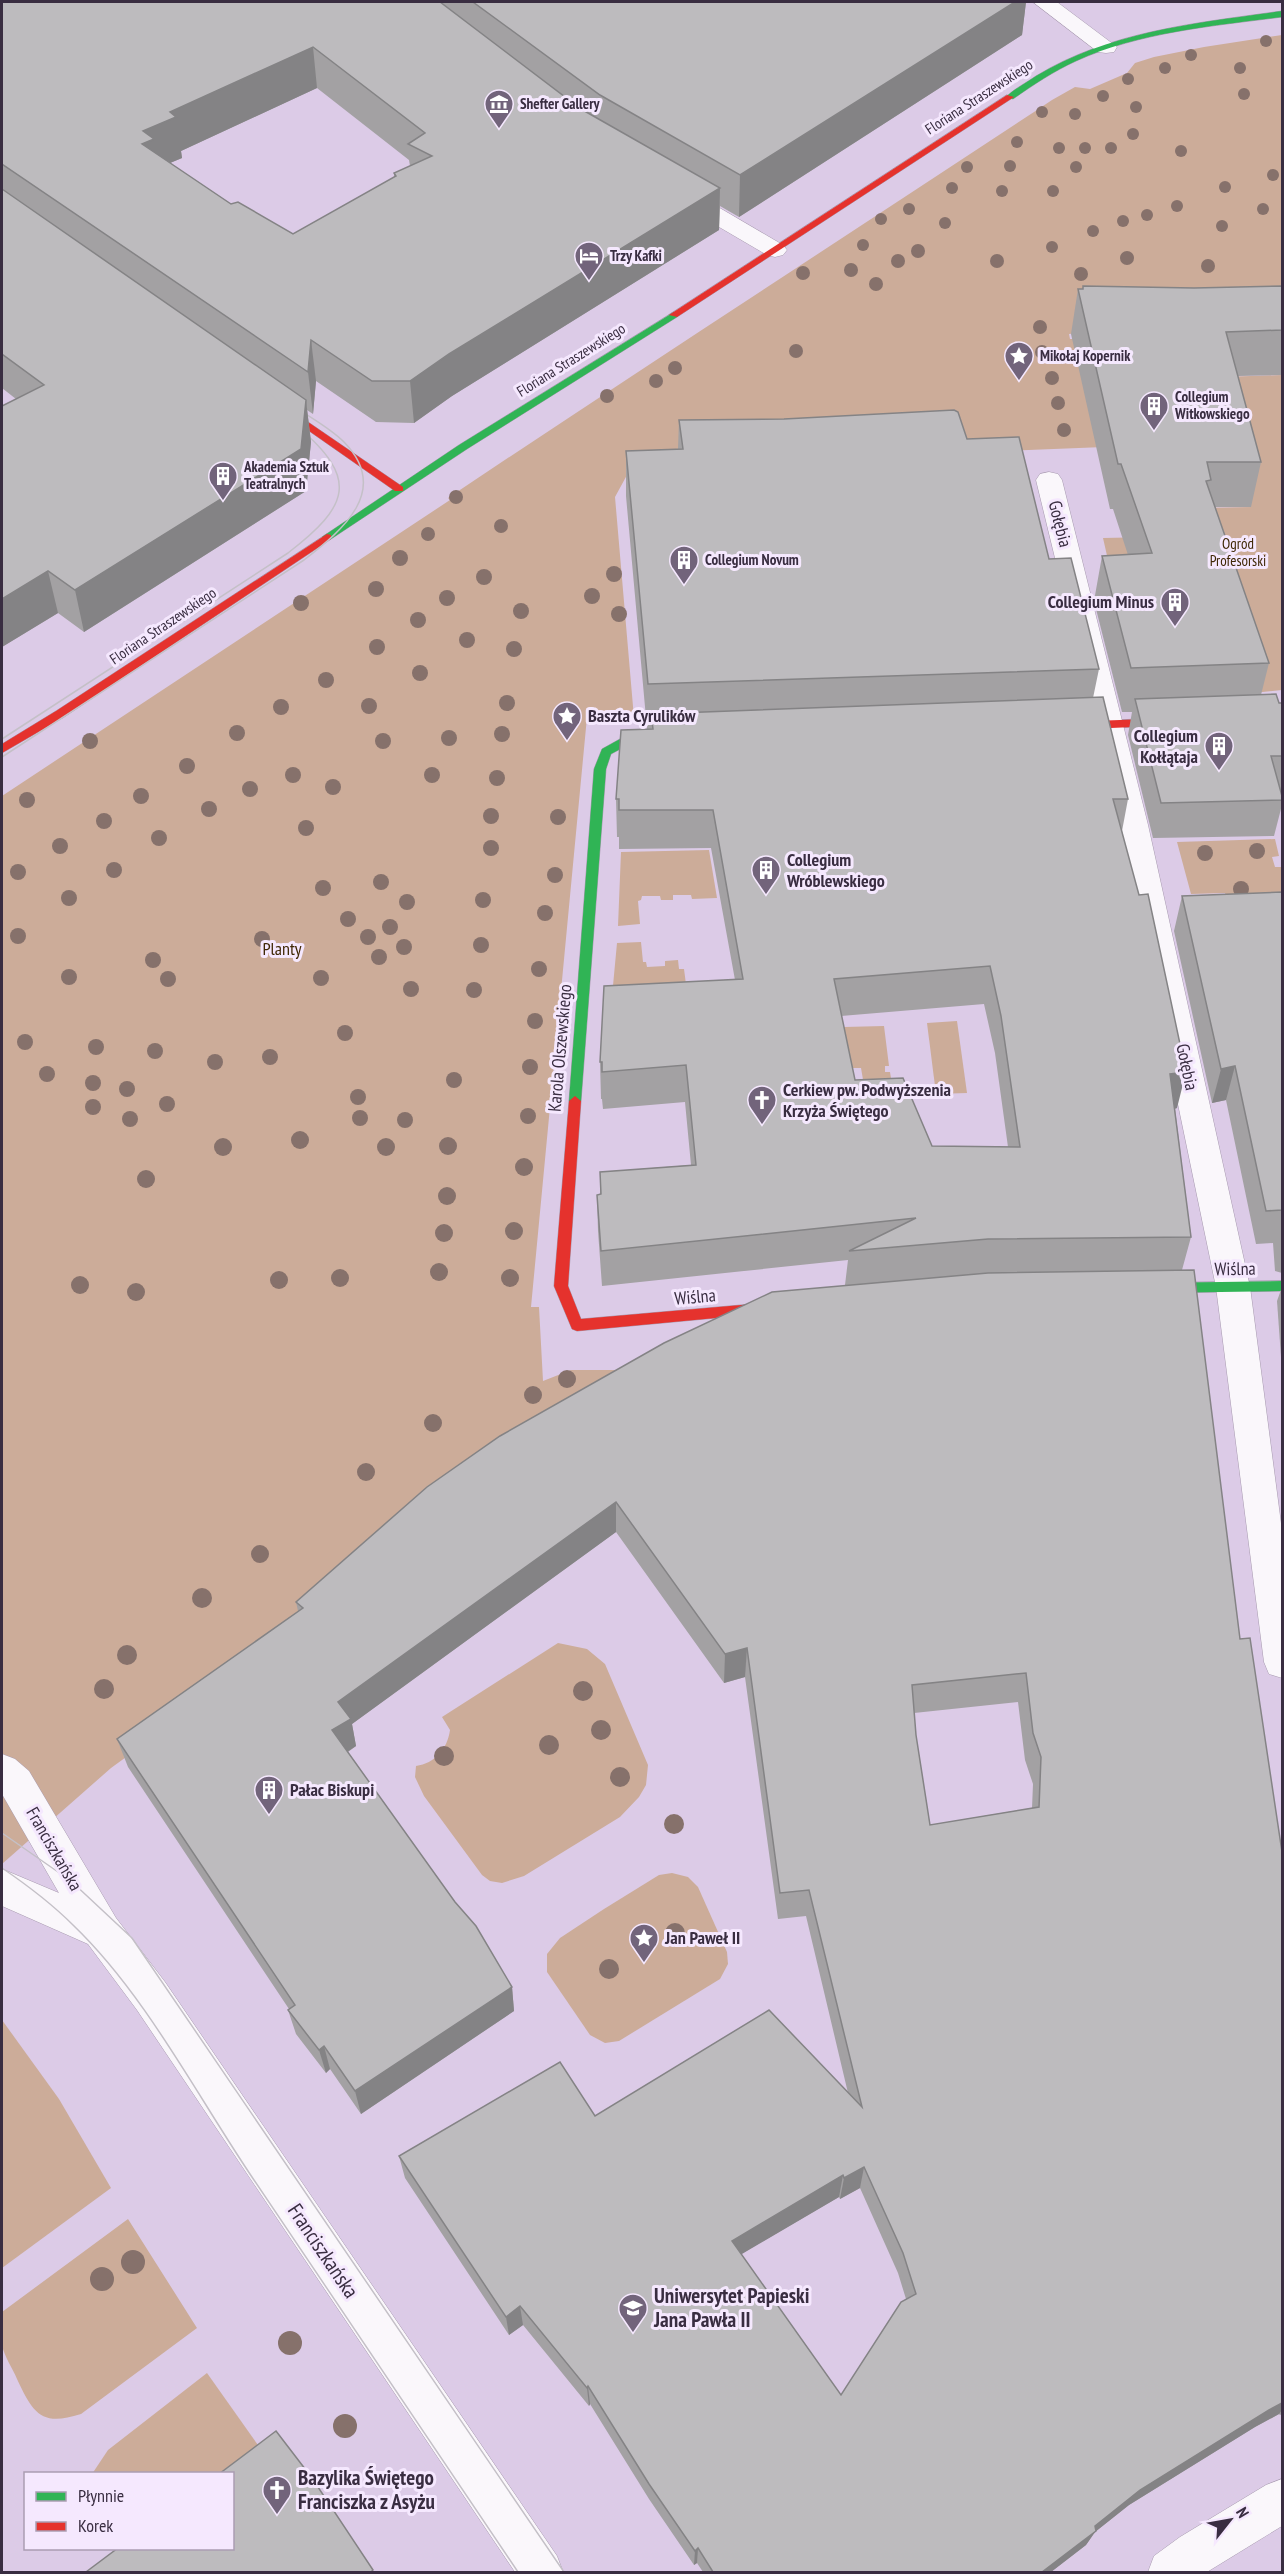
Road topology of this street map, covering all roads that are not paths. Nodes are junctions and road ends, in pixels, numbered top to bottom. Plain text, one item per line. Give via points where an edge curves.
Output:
1 (1044, 2) edge
2 (1282, 14) edge
3 (1106, 47) junction
4 (660, 183) edge
5 (775, 249) junction
6 (261, 393) edge
7 (1049, 480) dead end
8 (399, 489) junction
9 (60, 714) junction
10 (1190, 722) edge
11 (1110, 724) junction
12 (1050, 727) edge
13 (679, 740) edge
14 (2, 749) edge
15 (2, 765) edge
16 (1282, 1286) edge
17 (1233, 1287) junction
18 (1138, 1288) edge
19 (792, 1306) edge
20 (578, 1325) joint
21 (1282, 1662) edge
22 (2, 1771) edge
23 (2, 1887) edge
24 (102, 1931) junction
25 (1282, 2501) edge
26 (541, 2572) edge
27 (1170, 2572) edge

1 - 3 street
2 - 3 street, Floriana Straszewskiego via 1174,30
3 - 5 street, Floriana Straszewskiego via 1047,73
4 - 5 street
5 - 8 street, Floriana Straszewskiego
6 - 8 street
7 - 11 street, Gołębia
8 - 9 street, Floriana Straszewskiego
9 - 14 street, Floriana Straszewskiego
9 - 15 street, Floriana Straszewskiego
10 - 11 street
11 - 12 street
11 - 17 street, Gołębia
13 - 20 street, Karola Olszewskiego via 624,742 606,752 600,769 561,1286
16 - 17 street, Wiślna
17 - 18 street, Wiślna
17 - 21 street, Gołębia
19 - 20 street, Wiślna
22 - 24 street, Franciszkańska via 16,1783
23 - 24 street, Franciszkańska
24 - 26 street, Franciszkańska via 152,1996
25 - 27 street

